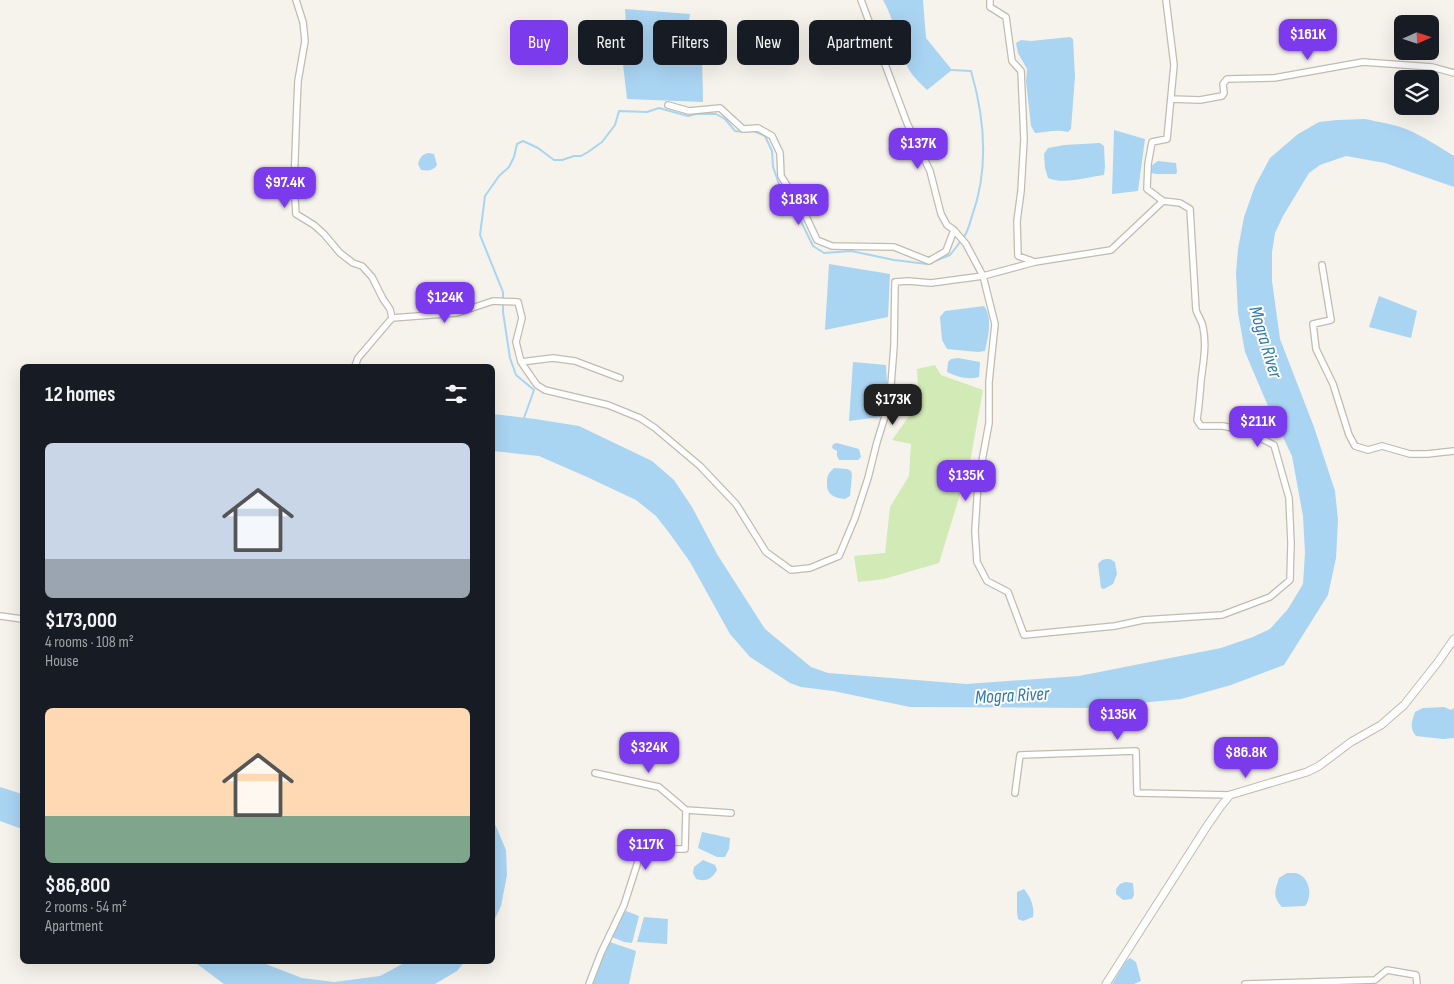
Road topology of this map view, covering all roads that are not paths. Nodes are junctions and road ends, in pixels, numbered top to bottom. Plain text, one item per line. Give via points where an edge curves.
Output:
1 (296, 0) edge
2 (861, 0) edge
3 (990, 0) edge
4 (1166, 0) edge
5 (1454, 73) edge
6 (1171, 99) junction
7 (668, 105) dead end
8 (1163, 201) junction
9 (954, 230) junction
10 (1035, 262) junction
11 (1322, 265) dead end
12 (983, 276) junction
13 (392, 318) junction
14 (521, 362) junction
15 (356, 364) edge
16 (620, 378) dead end
17 (1454, 451) edge
18 (0, 616) edge
19 (20, 619) edge
20 (1454, 639) edge
21 (595, 773) dead end
22 (1015, 793) dead end
23 (1230, 795) junction
24 (686, 810) junction
25 (731, 813) dead end
26 (1317, 983) edge
27 (589, 984) edge
28 (1106, 984) edge
29 (1245, 984) edge
30 (1417, 984) edge

1 - 13 street via 305,41 298,81 296,214 314,225 340,253 362,266 390,308
2 - 9 street via 907,123 930,171 941,214
3 - 10 street via 990,7 1006,17 1012,61 1021,71 1024,139 1017,221 1018,256
4 - 6 street via 1174,65
5 - 6 street via 1432,67 1363,62 1274,78 1227,79 1222,96 1200,100
6 - 8 street via 1167,139 1152,142 1148,164 1147,190
7 - 9 street via 689,111 720,108 743,129 758,128 772,136 780,153 781,176 817,240 832,246 894,247 929,261 946,251
8 - 10 street via 1111,250
8 - 12 street via 1180,203 1190,209 1196,310 1205,336 1197,420 1201,426 1246,430 1274,445 1289,498 1290,580 1270,597 1222,615 1143,620 1024,635 1008,592 987,581 977,562 978,483 989,423 995,324
9 - 12 street via 966,244
10 - 12 street
11 - 17 street via 1331,320 1313,324 1316,349 1333,384 1355,446 1368,450 1382,446 1410,454
12 - 14 street via 931,283 895,282 891,385 868,478 839,556 810,568 791,570 766,552 736,504 700,466 655,428 608,405 545,390 537,385
13 - 14 street via 458,313 493,301 518,302 522,318 516,342
13 - 15 street
14 - 16 street via 553,358
18 - 19 street
20 - 23 street via 1404,706 1381,726 1307,772
21 - 24 street via 659,787
22 - 23 street via 1020,755 1136,751 1137,793
23 - 28 street
24 - 25 street
24 - 27 street via 685,849 642,849 624,905
26 - 29 street
26 - 30 street via 1375,980 1387,970 1416,975

